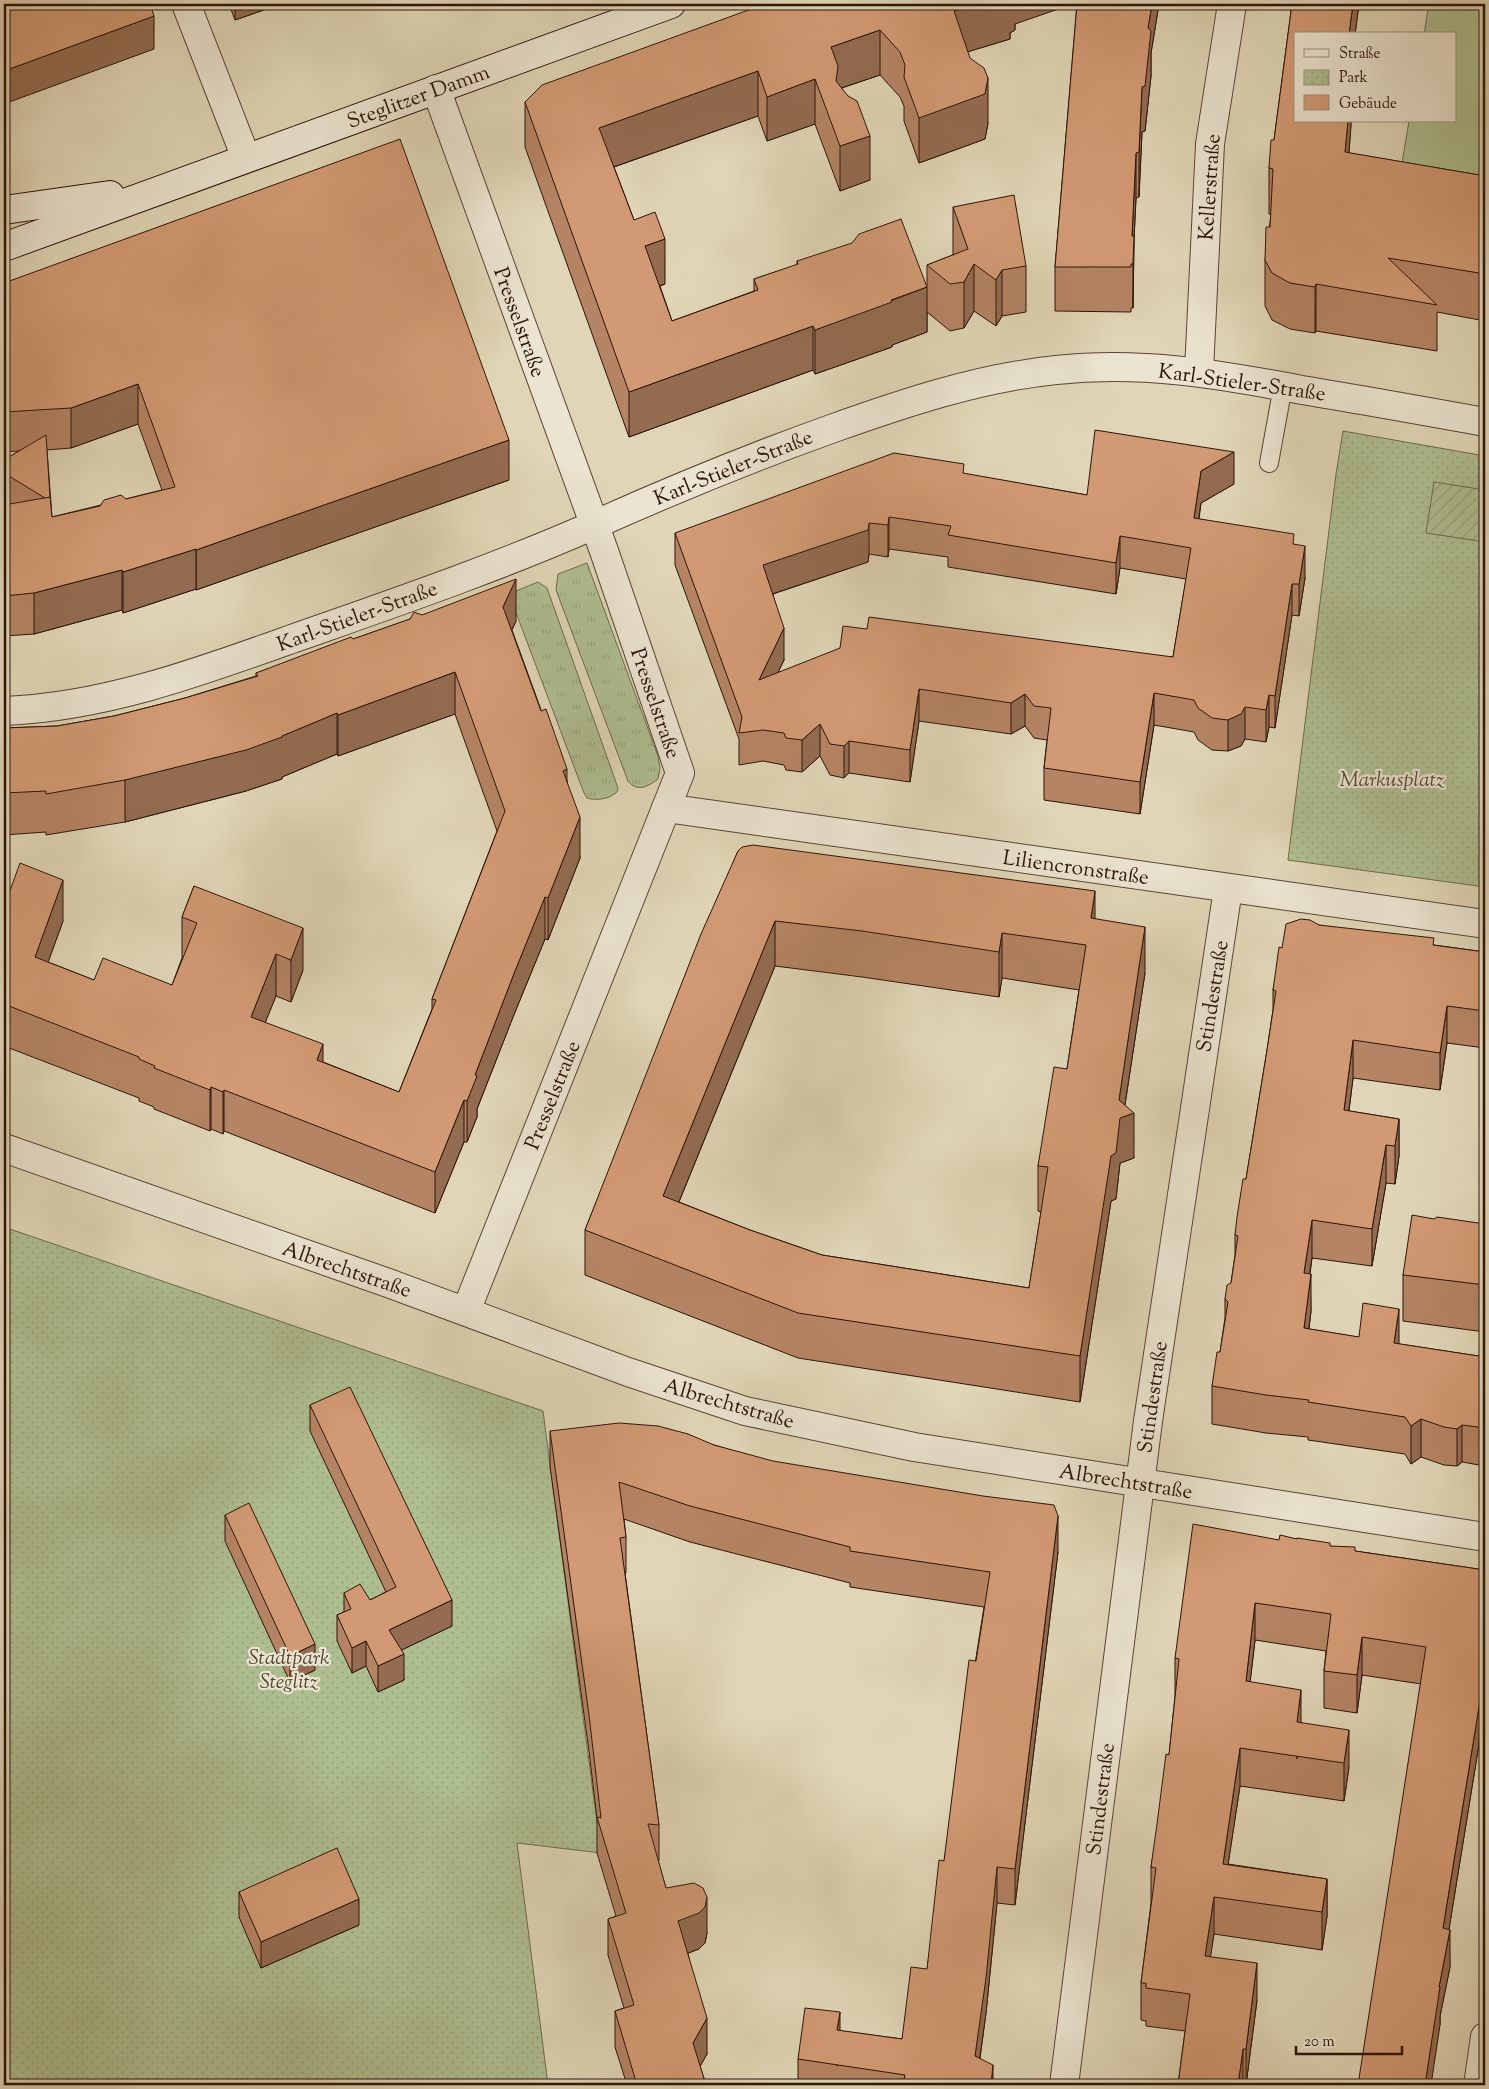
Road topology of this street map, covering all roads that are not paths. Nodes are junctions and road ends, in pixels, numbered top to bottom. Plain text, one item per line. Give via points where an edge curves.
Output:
1 (186, 4) edge
2 (671, 4) edge
3 (1232, 4) edge
4 (436, 89) junction
5 (246, 158) junction
6 (164, 187) junction
7 (4, 210) edge
8 (4, 247) edge
9 (1199, 371) junction
10 (1283, 386) junction
11 (1485, 422) edge
12 (1269, 463) dead end
13 (594, 525) junction
14 (4, 711) edge
15 (666, 808) junction
16 (1228, 889) junction
17 (1485, 924) edge
18 (4, 1148) edge
19 (466, 1311) junction
20 (1140, 1483) junction
21 (1485, 1537) edge
22 (1485, 2037) edge
23 (1064, 2085) edge
24 (1478, 2085) edge

1 - 5 street
2 - 4 street, Steglitzer Damm
3 - 9 street, Kellerstraße via 1210,144
4 - 5 street, Steglitzer Damm
4 - 13 street, Presselstraße
5 - 6 street, Steglitzer Damm
6 - 7 street, Steglitzer Damm
6 - 8 street, Steglitzer Damm
9 - 10 street, Karl-Stieler-Straße
9 - 13 street, Karl-Stieler-Straße via 1104,366 1050,371 961,387 860,418 764,453
10 - 11 street, Karl-Stieler-Straße
10 - 12 lane
13 - 14 street, Karl-Stieler-Straße via 504,562 191,675 100,698
13 - 15 street, Presselstraße via 680,773
15 - 16 street, Liliencronstraße
15 - 19 street, Presselstraße
16 - 17 street, Liliencronstraße
16 - 20 street, Stindestraße
18 - 19 street, Albrechtstraße
19 - 20 street, Albrechtstraße via 628,1372 745,1411 914,1447
20 - 21 street, Albrechtstraße
20 - 23 street, Stindestraße
22 - 24 street

